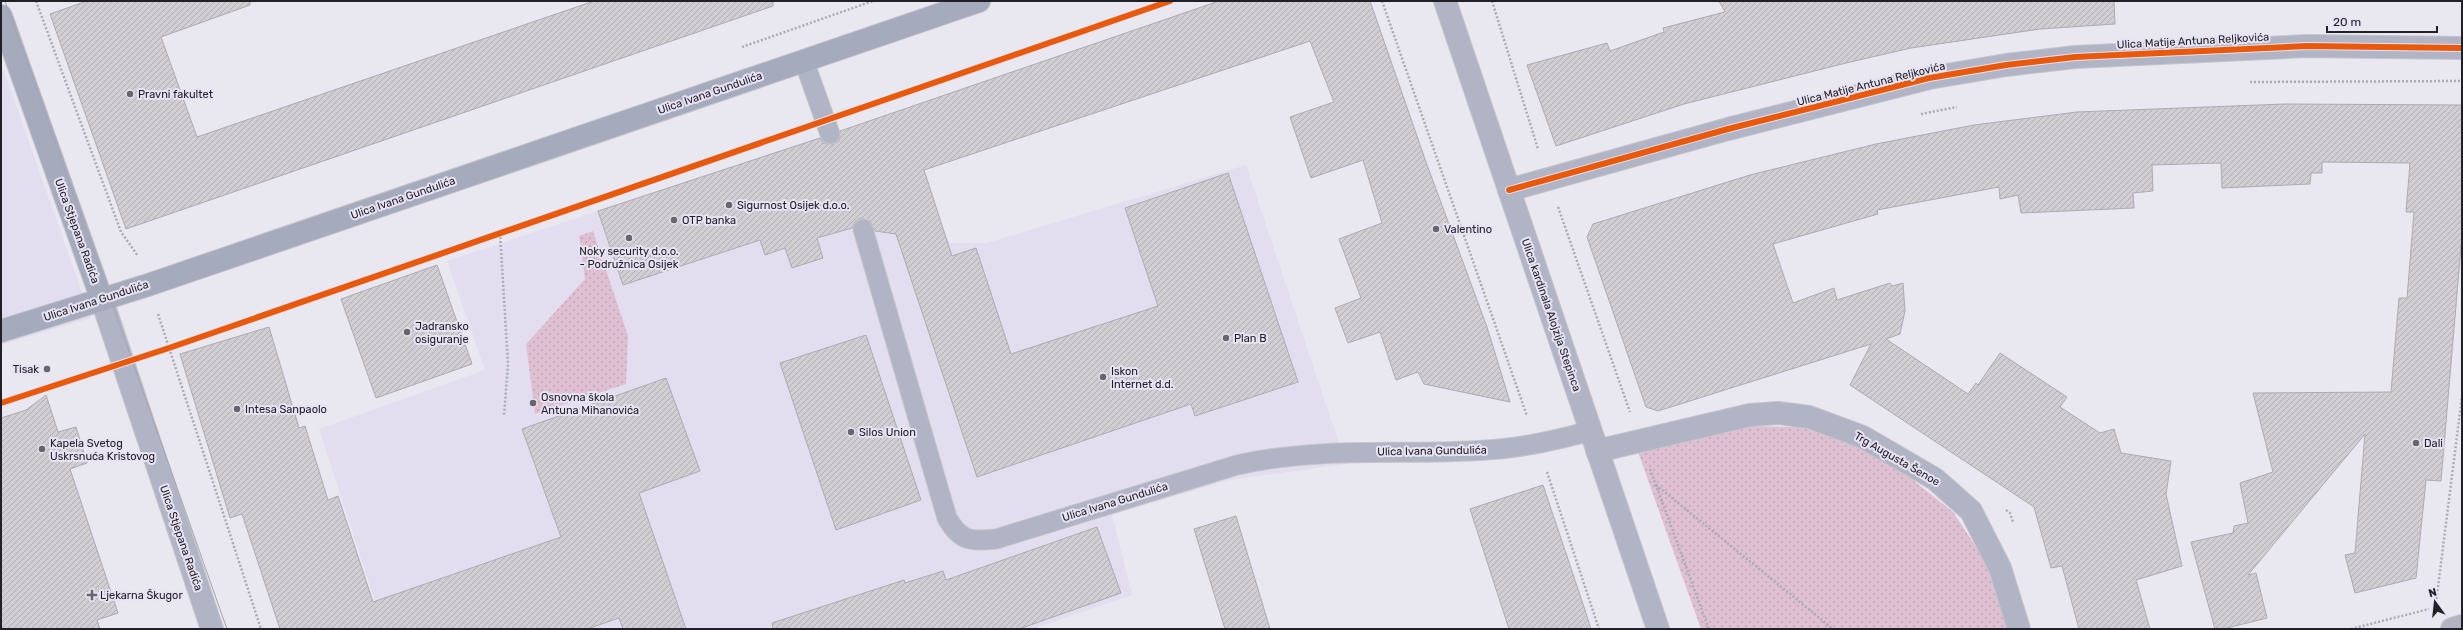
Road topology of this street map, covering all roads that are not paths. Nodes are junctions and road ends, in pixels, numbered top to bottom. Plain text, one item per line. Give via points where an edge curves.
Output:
1 (979, 1) edge
2 (1445, 1) edge
3 (1, 16) edge
4 (2462, 48) edge
5 (804, 61) junction
6 (830, 134) dead end
7 (1509, 190) junction
8 (863, 229) dead end
9 (102, 300) junction
10 (1, 331) edge
11 (1594, 441) junction
12 (2462, 626) edge
13 (212, 629) edge
14 (1658, 629) edge
15 (2019, 629) edge
16 (2452, 629) edge

1 - 5 main road, Ulica Ivana Gundulića
2 - 7 street, Ulica kardinala Alojzija Stepinca
3 - 9 main road, Ulica Stjepana Radića
4 - 7 street, Ulica Matije Antuna Reljkovića via 2307,46 2075,57 2006,65 1929,78 1546,178
5 - 6 lane
5 - 9 main road, Ulica Ivana Gundulića
7 - 11 street, Ulica kardinala Alojzija Stepinca
8 - 11 lane, Ulica Ivana Gundulića via 947,518 962,536 976,542 996,539 1237,465 1269,458 1326,453 1487,450
9 - 10 main road, Ulica Ivana Gundulića
9 - 13 street, Ulica Stjepana Radića
11 - 14 street, Ulica kardinala Alojzija Stepinca
11 - 15 street, Trg Augusta Šenoe via 1640,440 1750,415 1778,413 1809,417 1863,437 1935,479 1971,511 2000,568
12 - 16 street

